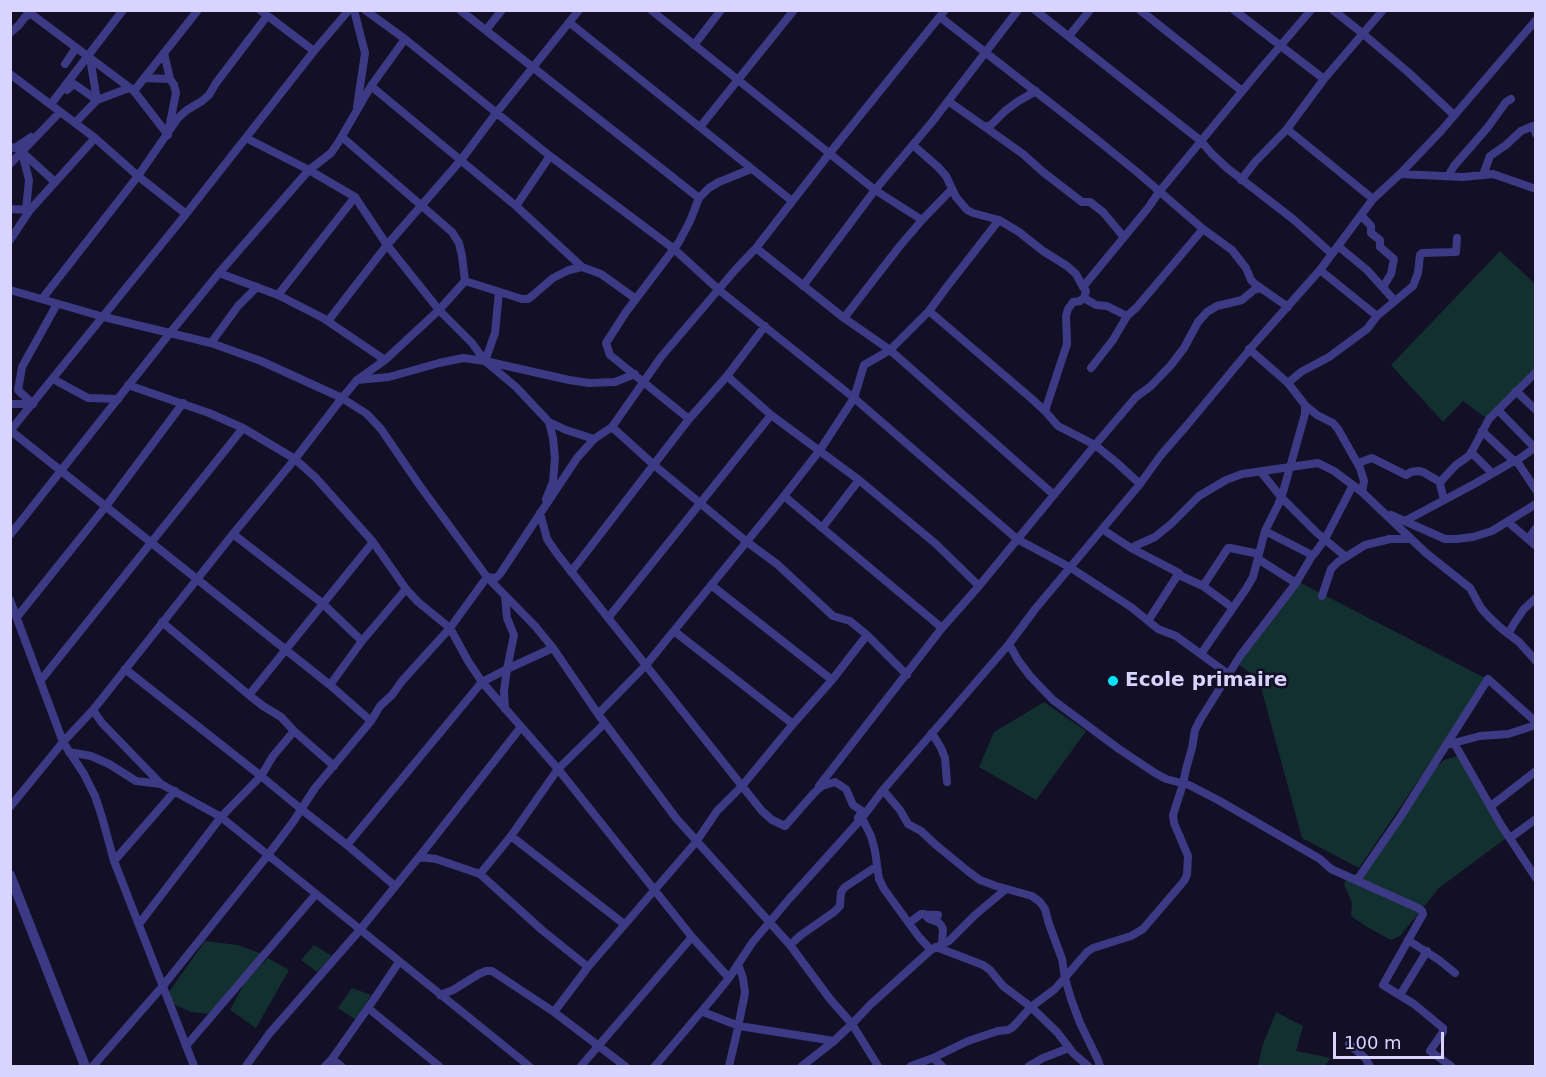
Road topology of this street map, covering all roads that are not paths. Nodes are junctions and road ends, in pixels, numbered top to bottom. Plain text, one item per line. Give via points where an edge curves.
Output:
1 (42, 10) edge
2 (123, 10) edge
3 (198, 10) edge
4 (349, 10) edge
5 (354, 10) edge
6 (365, 10) edge
7 (379, 10) edge
8 (460, 10) edge
9 (502, 10) edge
10 (579, 10) edge
11 (651, 10) edge
12 (721, 10) edge
13 (794, 10) edge
14 (1018, 10) edge
15 (1035, 10) edge
16 (1090, 10) edge
17 (1140, 10) edge
18 (1234, 10) edge
19 (1311, 10) edge
20 (1333, 10) edge
21 (1383, 10) edge
22 (263, 13) edge
23 (31, 14) edge
24 (942, 14) edge
25 (1536, 20) edge
26 (380, 21) junction
27 (570, 23) junction
28 (486, 30) junction
29 (10, 33) edge
30 (1362, 33) junction
31 (1069, 36) junction
32 (405, 39) junction
33 (694, 45) junction
34 (1281, 45) junction
35 (76, 48) junction
36 (314, 51) junction
37 (986, 52) junction
38 (164, 53) junction
39 (89, 58) junction
40 (533, 68) junction
41 (70, 70) junction
42 (10, 74) edge
43 (144, 78) junction
44 (170, 79) junction
45 (1324, 79) junction
46 (738, 81) junction
47 (371, 86) junction
48 (131, 89) junction
49 (1036, 91) junction
50 (1242, 91) junction
51 (1511, 99) dead end
52 (97, 100) junction
53 (948, 101) junction
54 (51, 104) junction
55 (357, 110) junction
56 (60, 112) junction
57 (496, 112) junction
58 (1454, 116) junction
59 (75, 123) junction
60 (700, 127) junction
61 (985, 127) junction
62 (1287, 129) junction
63 (1536, 134) edge
64 (38, 135) junction
65 (168, 135) junction
66 (342, 137) junction
67 (95, 138) junction
68 (246, 138) junction
69 (1201, 141) junction
70 (913, 145) junction
71 (10, 147) edge
72 (829, 154) junction
73 (550, 156) junction
74 (15, 157) edge
75 (461, 160) junction
76 (751, 169) junction
77 (309, 170) junction
78 (1400, 174) junction
79 (1483, 174) junction
80 (138, 176) junction
81 (1448, 176) junction
82 (1241, 180) junction
83 (56, 182) junction
84 (952, 189) junction
85 (1536, 189) edge
86 (875, 190) junction
87 (1159, 192) junction
88 (355, 197) junction
89 (699, 198) junction
90 (1373, 199) junction
91 (792, 201) junction
92 (422, 206) junction
93 (516, 206) junction
94 (10, 208) edge
95 (28, 210) junction
96 (186, 214) junction
97 (1361, 215) junction
98 (922, 220) junction
99 (999, 220) junction
100 (1203, 229) junction
101 (1123, 236) junction
102 (1457, 238) dead end
103 (10, 240) edge
104 (387, 245) junction
105 (1338, 246) junction
106 (756, 248) junction
107 (674, 249) junction
108 (1332, 254) junction
109 (582, 267) junction
110 (1320, 270) junction
111 (219, 273) junction
112 (465, 281) junction
113 (803, 286) junction
114 (1083, 286) junction
115 (257, 287) junction
116 (1383, 287) junction
117 (1261, 288) junction
118 (10, 290) edge
119 (719, 290) junction
120 (499, 292) junction
121 (278, 295) junction
122 (1084, 298) junction
123 (42, 299) junction
124 (636, 299) junction
125 (1395, 301) junction
126 (57, 304) junction
127 (1288, 307) junction
128 (439, 310) junction
129 (929, 311) junction
130 (1126, 316) junction
131 (1377, 316) junction
132 (104, 317) junction
133 (844, 318) junction
134 (328, 321) junction
135 (765, 326) junction
136 (170, 333) junction
137 (211, 343) junction
138 (890, 350) junction
139 (1249, 350) junction
140 (385, 360) junction
141 (485, 361) junction
142 (1091, 368) dead end
143 (1536, 372) edge
144 (635, 374) junction
145 (727, 376) junction
146 (53, 379) junction
147 (357, 380) junction
148 (645, 382) junction
149 (1288, 383) junction
150 (128, 386) junction
151 (1516, 391) junction
152 (342, 398) junction
153 (854, 398) junction
154 (117, 399) junction
155 (10, 404) edge
156 (33, 404) junction
157 (183, 404) junction
158 (1305, 405) junction
159 (1497, 410) junction
160 (1045, 411) junction
161 (1536, 411) edge
162 (771, 415) junction
163 (689, 419) junction
164 (549, 422) junction
165 (612, 427) junction
166 (243, 428) junction
167 (11, 431) edge
168 (1482, 431) junction
169 (594, 439) junction
170 (1095, 445) junction
171 (1535, 448) edge
172 (820, 450) junction
173 (1471, 453) junction
174 (295, 459) junction
175 (1515, 461) junction
176 (1358, 463) junction
177 (654, 465) junction
178 (1290, 467) junction
179 (62, 471) junction
180 (1261, 472) junction
181 (1492, 473) junction
182 (859, 480) junction
183 (1440, 482) junction
184 (1140, 484) junction
185 (1353, 485) junction
186 (1536, 490) edge
187 (1362, 492) junction
188 (1054, 495) junction
189 (784, 496) junction
190 (1281, 497) junction
191 (1444, 500) junction
192 (700, 503) junction
193 (1536, 504) edge
194 (106, 506) junction
195 (1385, 513) junction
196 (539, 515) junction
197 (1405, 521) junction
198 (1508, 522) junction
199 (822, 528) junction
200 (1536, 528) edge
201 (1102, 529) junction
202 (1265, 531) junction
203 (233, 534) junction
204 (10, 535) edge
205 (1017, 539) junction
206 (1324, 539) junction
207 (1411, 539) junction
208 (150, 542) junction
209 (373, 542) junction
210 (747, 542) junction
211 (1532, 543) edge
212 (1131, 548) junction
213 (1312, 555) junction
214 (1258, 557) junction
215 (1346, 557) junction
216 (1071, 568) junction
217 (571, 572) junction
218 (1179, 574) junction
219 (487, 577) junction
220 (197, 579) junction
221 (1296, 583) junction
222 (711, 585) junction
223 (979, 586) junction
224 (1203, 586) junction
225 (406, 589) junction
226 (505, 596) junction
227 (1322, 596) dead end
228 (1536, 598) edge
229 (10, 600) edge
230 (322, 603) junction
231 (1233, 608) junction
232 (16, 617) junction
233 (608, 618) junction
234 (1148, 621) junction
235 (162, 622) junction
236 (450, 628) junction
237 (942, 628) junction
238 (674, 631) junction
239 (1509, 634) junction
240 (867, 635) junction
241 (362, 641) junction
242 (1009, 644) junction
243 (553, 648) junction
244 (286, 650) junction
245 (1201, 654) junction
246 (1536, 661) edge
247 (646, 665) junction
248 (125, 669) junction
249 (507, 669) junction
250 (1228, 674) junction
251 (907, 675) junction
252 (41, 680) junction
253 (831, 680) junction
254 (482, 682) junction
255 (330, 685) junction
256 (249, 695) junction
257 (505, 709) junction
258 (93, 710) junction
259 (598, 714) junction
260 (371, 721) junction
261 (605, 723) junction
262 (793, 724) junction
263 (1536, 724) edge
264 (521, 728) junction
265 (294, 731) junction
266 (932, 733) junction
267 (63, 742) junction
268 (1450, 744) junction
269 (69, 752) junction
270 (334, 766) junction
271 (558, 770) junction
272 (1536, 771) edge
273 (261, 776) junction
274 (947, 782) dead end
275 (161, 784) junction
276 (1184, 784) junction
277 (742, 786) junction
278 (883, 790) junction
279 (175, 791) junction
280 (814, 793) junction
281 (1491, 806) junction
282 (10, 807) edge
283 (301, 809) junction
284 (221, 818) junction
285 (862, 818) junction
286 (1536, 819) edge
287 (852, 829) junction
288 (511, 836) junction
289 (1510, 838) junction
290 (696, 842) junction
291 (347, 845) junction
292 (268, 855) junction
293 (419, 857) junction
294 (114, 861) junction
295 (877, 866) junction
296 (480, 874) junction
297 (10, 875) edge
298 (1536, 878) edge
299 (1358, 880) junction
300 (395, 886) junction
301 (1006, 889) junction
302 (654, 890) junction
303 (316, 894) junction
304 (924, 914) junction
305 (938, 915) dead end
306 (769, 923) junction
307 (909, 923) junction
308 (139, 924) junction
309 (624, 924) junction
310 (359, 931) junction
311 (692, 937) junction
312 (1408, 940) junction
313 (790, 945) junction
314 (936, 947) junction
315 (1427, 951) junction
316 (399, 962) junction
317 (738, 964) junction
318 (588, 967) junction
319 (1455, 973) dead end
320 (729, 978) junction
321 (1065, 978) junction
322 (162, 987) junction
323 (440, 995) junction
324 (1400, 995) junction
325 (1030, 1007) junction
326 (368, 1008) junction
327 (554, 1012) junction
328 (703, 1012) junction
329 (852, 1024) junction
330 (739, 1026) junction
331 (834, 1041) junction
332 (1349, 1044) dead end
333 (186, 1046) junction
334 (598, 1047) junction
335 (1070, 1048) junction
336 (933, 1058) junction
337 (332, 1059) junction
338 (85, 1066) edge
339 (93, 1066) edge
340 (194, 1066) edge
341 (246, 1066) edge
342 (325, 1066) edge
343 (341, 1066) edge
344 (439, 1066) edge
345 (529, 1066) edge
346 (581, 1066) edge
347 (625, 1066) edge
348 (655, 1066) edge
349 (729, 1066) edge
350 (802, 1066) edge
351 (878, 1066) edge
352 (911, 1066) edge
353 (942, 1066) edge
354 (1029, 1066) edge
355 (1088, 1066) edge
356 (1100, 1066) edge
357 (1370, 1066) edge
358 (1451, 1066) edge

1 - 23 street
2 - 39 street
3 - 38 street
4 - 36 street
5 - 55 street via 366,53
6 - 26 street
7 - 26 street
8 - 28 street
9 - 28 street
10 - 27 street
11 - 33 street
12 - 33 street
13 - 46 street
14 - 37 street
15 - 31 street
16 - 31 street
17 - 50 street
18 - 34 street
19 - 34 street
20 - 30 street
21 - 30 street
22 - 36 street
22 - 65 street via 209,95 178,118
23 - 29 street
23 - 35 street
24 - 37 street
24 - 72 street
25 - 58 street
26 - 32 street
27 - 40 street
27 - 60 street
28 - 40 street
30 - 45 street
30 - 58 street
31 - 69 street
32 - 47 street
32 - 57 street
33 - 46 street
34 - 45 street
34 - 50 street
35 - 39 street
35 - 41 street
36 - 68 street
37 - 49 street
37 - 53 street
38 - 43 street
38 - 44 street
39 - 41 street
39 - 48 street
39 - 52 street
40 - 57 street
40 - 89 street
41 - 54 street
42 - 54 street
43 - 44 street
43 - 48 street
44 - 65 street via 176,93
45 - 62 street
46 - 60 street
46 - 72 street
47 - 55 street
47 - 75 street
48 - 52 street
48 - 65 street
49 - 61 street
49 - 87 street
50 - 69 street
51 - 81 street
52 - 54 street via 74,84
52 - 59 street
53 - 61 street
53 - 70 street
54 - 56 street
55 - 66 street
56 - 59 street
56 - 64 street
57 - 73 street
57 - 75 street
58 - 78 street
59 - 67 street
60 - 76 street
61 - 101 street via 1082,202 1090,202 1103,212
62 - 82 street
62 - 90 street
63 - 79 street via 1533,126 1521,131 1490,156
64 - 71 street
64 - 74 street
65 - 80 street
66 - 77 street via 331,153
66 - 92 street
67 - 80 street
67 - 83 street
68 - 77 street
68 - 96 street
69 - 82 street
69 - 87 street
70 - 84 street via 946,176
70 - 86 street
72 - 86 street
72 - 91 street
73 - 93 street
73 - 107 street
74 - 83 street
74 - 95 street via 28,180
75 - 92 street
75 - 93 street
76 - 89 street via 719,182
76 - 91 street
77 - 88 street
77 - 111 street
78 - 81 street
78 - 90 street
79 - 81 street
79 - 85 street
80 - 96 street
80 - 123 street
82 - 108 street
83 - 95 street
84 - 98 street
84 - 99 street via 967,210
86 - 98 street
86 - 113 street
87 - 100 street
87 - 101 street
88 - 104 street
88 - 121 street
89 - 107 street
90 - 97 street
91 - 106 street
92 - 104 street
92 - 112 street via 459,243
93 - 109 street
94 - 95 street
95 - 103 street
96 - 132 street
97 - 105 street
97 - 116 street via 1380,240 1380,247 1394,259
98 - 133 street
99 - 114 street via 1067,266
99 - 129 street
100 - 117 street via 1232,250 1251,280
100 - 130 street
101 - 114 street
102 - 125 street via 1456,252 1420,255 1413,286
104 - 128 street
104 - 134 street
105 - 108 street
105 - 116 street
106 - 113 street
106 - 119 street
107 - 119 street
107 - 124 street
108 - 110 street
109 - 120 street via 553,278 528,299
109 - 124 street via 601,274
110 - 127 street
110 - 131 street
111 - 115 street
111 - 136 street
112 - 120 street
112 - 128 street
113 - 133 street
114 - 122 street
115 - 121 street
115 - 137 street
116 - 125 street
117 - 127 street
117 - 170 street via 1242,300 1207,312 1171,365 1136,397
118 - 123 street
119 - 135 street
119 - 148 street via 661,357
120 - 141 street via 495,333
121 - 134 street
122 - 130 street
122 - 160 street via 1068,309 1067,344
123 - 126 street
124 - 144 street via 606,343 610,355
125 - 131 street
126 - 132 street
126 - 156 street via 22,367 18,390
127 - 139 street
128 - 140 street
128 - 141 street
129 - 138 street
129 - 160 street
130 - 142 street
131 - 149 street via 1367,329
132 - 136 street
132 - 146 street
133 - 138 street
134 - 140 street
135 - 145 street
135 - 153 street
136 - 137 street
136 - 150 street
137 - 152 street
138 - 153 street via 864,365
138 - 188 street
139 - 149 street
139 - 184 street
140 - 147 street
141 - 144 street via 589,383 615,382
141 - 147 street via 463,358 389,377
141 - 164 street
143 - 151 street
144 - 148 street
145 - 162 street
145 - 163 street
146 - 154 street via 88,398
146 - 156 street
147 - 152 street
148 - 163 street
148 - 165 street
149 - 158 street
150 - 154 street
150 - 157 street
151 - 159 street
151 - 161 street
152 - 174 street
152 - 219 street via 367,414 381,429
153 - 172 street
153 - 205 street
154 - 179 street
155 - 156 street
156 - 167 street
157 - 166 street
157 - 194 street
158 - 176 street via 1333,423
158 - 178 street
159 - 168 street
159 - 171 street
160 - 170 street via 1058,426
162 - 172 street
162 - 192 street
163 - 177 street
164 - 169 street
164 - 196 street via 555,458 553,482
165 - 169 street
165 - 177 street
166 - 174 street
166 - 208 street
167 - 179 street
168 - 173 street
168 - 175 street
169 - 196 street
170 - 184 street
170 - 188 street
171 - 175 street
172 - 182 street
172 - 189 street
173 - 181 street
173 - 183 street
174 - 203 street
174 - 209 street
175 - 181 street
175 - 186 street
176 - 183 street via 1372,458 1406,476 1418,471
176 - 187 street via 1364,481
177 - 192 street
177 - 217 street
178 - 180 street
178 - 185 street via 1318,463
178 - 190 street
179 - 194 street
179 - 204 street
180 - 190 street
180 - 212 street via 1242,474 1213,487 1155,537
181 - 191 street
182 - 199 street
182 - 223 street via 936,544
183 - 191 street
184 - 201 street
185 - 187 street
185 - 206 street
187 - 195 street
188 - 205 street
189 - 199 street
189 - 210 street
190 - 202 street
190 - 206 street
191 - 197 street
192 - 210 street
192 - 233 street
193 - 198 street
194 - 208 street
194 - 232 street
195 - 197 street
195 - 207 street
196 - 217 street via 547,539
196 - 219 street via 500,574
197 - 198 street via 1445,539 1473,537
198 - 211 street
199 - 237 street
200 - 211 street
201 - 212 street
201 - 216 street
202 - 213 street
202 - 214 street
203 - 220 street
203 - 230 street
205 - 216 street
205 - 223 street
206 - 213 street
206 - 215 street
207 - 215 street via 1365,545
207 - 239 street via 1470,588 1480,608
208 - 220 street
208 - 252 street
209 - 225 street
209 - 230 street
210 - 222 street
210 - 240 street via 833,616 850,621
212 - 218 street
213 - 221 street
214 - 221 street
214 - 224 street via 1228,548
214 - 231 street via 1253,577
215 - 227 street via 1331,569
216 - 234 street
216 - 242 street
217 - 233 street
218 - 224 street
218 - 234 street
219 - 226 street
219 - 236 street
220 - 235 street
220 - 244 street
221 - 250 street
222 - 238 street
222 - 253 street
223 - 237 street
224 - 231 street
225 - 236 street
225 - 241 street
226 - 243 street
226 - 249 street via 513,635
228 - 239 street
229 - 232 street
230 - 241 street
230 - 244 street
231 - 245 street
232 - 252 street
233 - 247 street
234 - 245 street
235 - 248 street
235 - 256 street
236 - 254 street
236 - 260 street
237 - 251 street
238 - 247 street
238 - 262 street
239 - 246 street
240 - 251 street
240 - 253 street
241 - 255 street
242 - 266 street
242 - 276 street via 1030,676 1053,700 1155,772
243 - 249 street
243 - 259 street
244 - 255 street
244 - 256 street
245 - 250 street
247 - 259 street
247 - 277 street
248 - 258 street
248 - 273 street
249 - 254 street
249 - 257 street
250 - 276 street via 1195,730
251 - 280 street
252 - 267 street
253 - 262 street
254 - 257 street
254 - 291 street
255 - 260 street
256 - 265 street
257 - 264 street
258 - 267 street
258 - 275 street
259 - 261 street
260 - 270 street
261 - 271 street
261 - 290 street
262 - 277 street
263 - 268 street via 1508,734
263 - 268 street via 1488,680
264 - 271 street
264 - 293 street
265 - 270 street
265 - 273 street
266 - 274 street via 945,758
266 - 278 street
267 - 269 street
267 - 282 street
268 - 281 street
268 - 299 street
269 - 275 street via 110,764 136,781
269 - 294 street via 95,796
270 - 283 street
271 - 288 street
271 - 302 street
272 - 281 street
273 - 283 street
273 - 284 street
275 - 279 street
276 - 299 street
276 - 321 street via 1173,815 1188,856 1184,880 1143,929 1093,948
277 - 280 street via 762,811 785,826
277 - 290 street via 717,811
278 - 285 street
278 - 301 street via 908,824 980,880
279 - 284 street
279 - 294 street
280 - 287 street via 835,782 846,789 853,805 862,811
281 - 289 street
283 - 291 street
283 - 292 street
284 - 292 street
284 - 308 street
285 - 287 street
285 - 295 street via 871,836
286 - 289 street
287 - 306 street
288 - 296 street
288 - 309 street
289 - 298 street
290 - 302 street
290 - 306 street
291 - 300 street
292 - 303 street
292 - 322 street
293 - 296 street
293 - 300 street
294 - 308 street
295 - 307 street via 884,889
295 - 313 street via 845,887 840,906
296 - 318 street
297 - 338 street
299 - 312 street via 1422,911
300 - 310 street
301 - 314 street via 949,941
301 - 321 street via 1032,896 1045,909
302 - 309 street
302 - 311 street
303 - 310 street
303 - 333 street
304 - 305 street
304 - 307 street
304 - 314 street via 943,929
306 - 313 street
306 - 317 street
307 - 314 street
308 - 322 street
309 - 318 street
310 - 316 street
310 - 341 street
311 - 320 street
311 - 334 street
312 - 315 street
312 - 324 street via 1383,985
313 - 329 street
314 - 325 street via 983,965
314 - 329 street
315 - 319 street
315 - 324 street
316 - 323 street
316 - 326 street
317 - 320 street
317 - 330 street via 745,993
318 - 327 street
320 - 328 street
321 - 325 street
321 - 356 street
322 - 333 street
322 - 339 street
323 - 327 street via 492,971
323 - 345 street
324 - 358 street via 1443,1028 1430,1051
325 - 335 street
325 - 336 street via 1010,1029 968,1041
326 - 337 street
326 - 344 street
327 - 334 street
328 - 330 street
328 - 348 street
329 - 331 street
329 - 351 street
330 - 331 street
330 - 349 street
331 - 350 street
332 - 357 street
333 - 340 street
334 - 346 street
334 - 347 street
335 - 354 street
335 - 355 street
336 - 352 street
336 - 353 street
337 - 342 street
337 - 343 street

